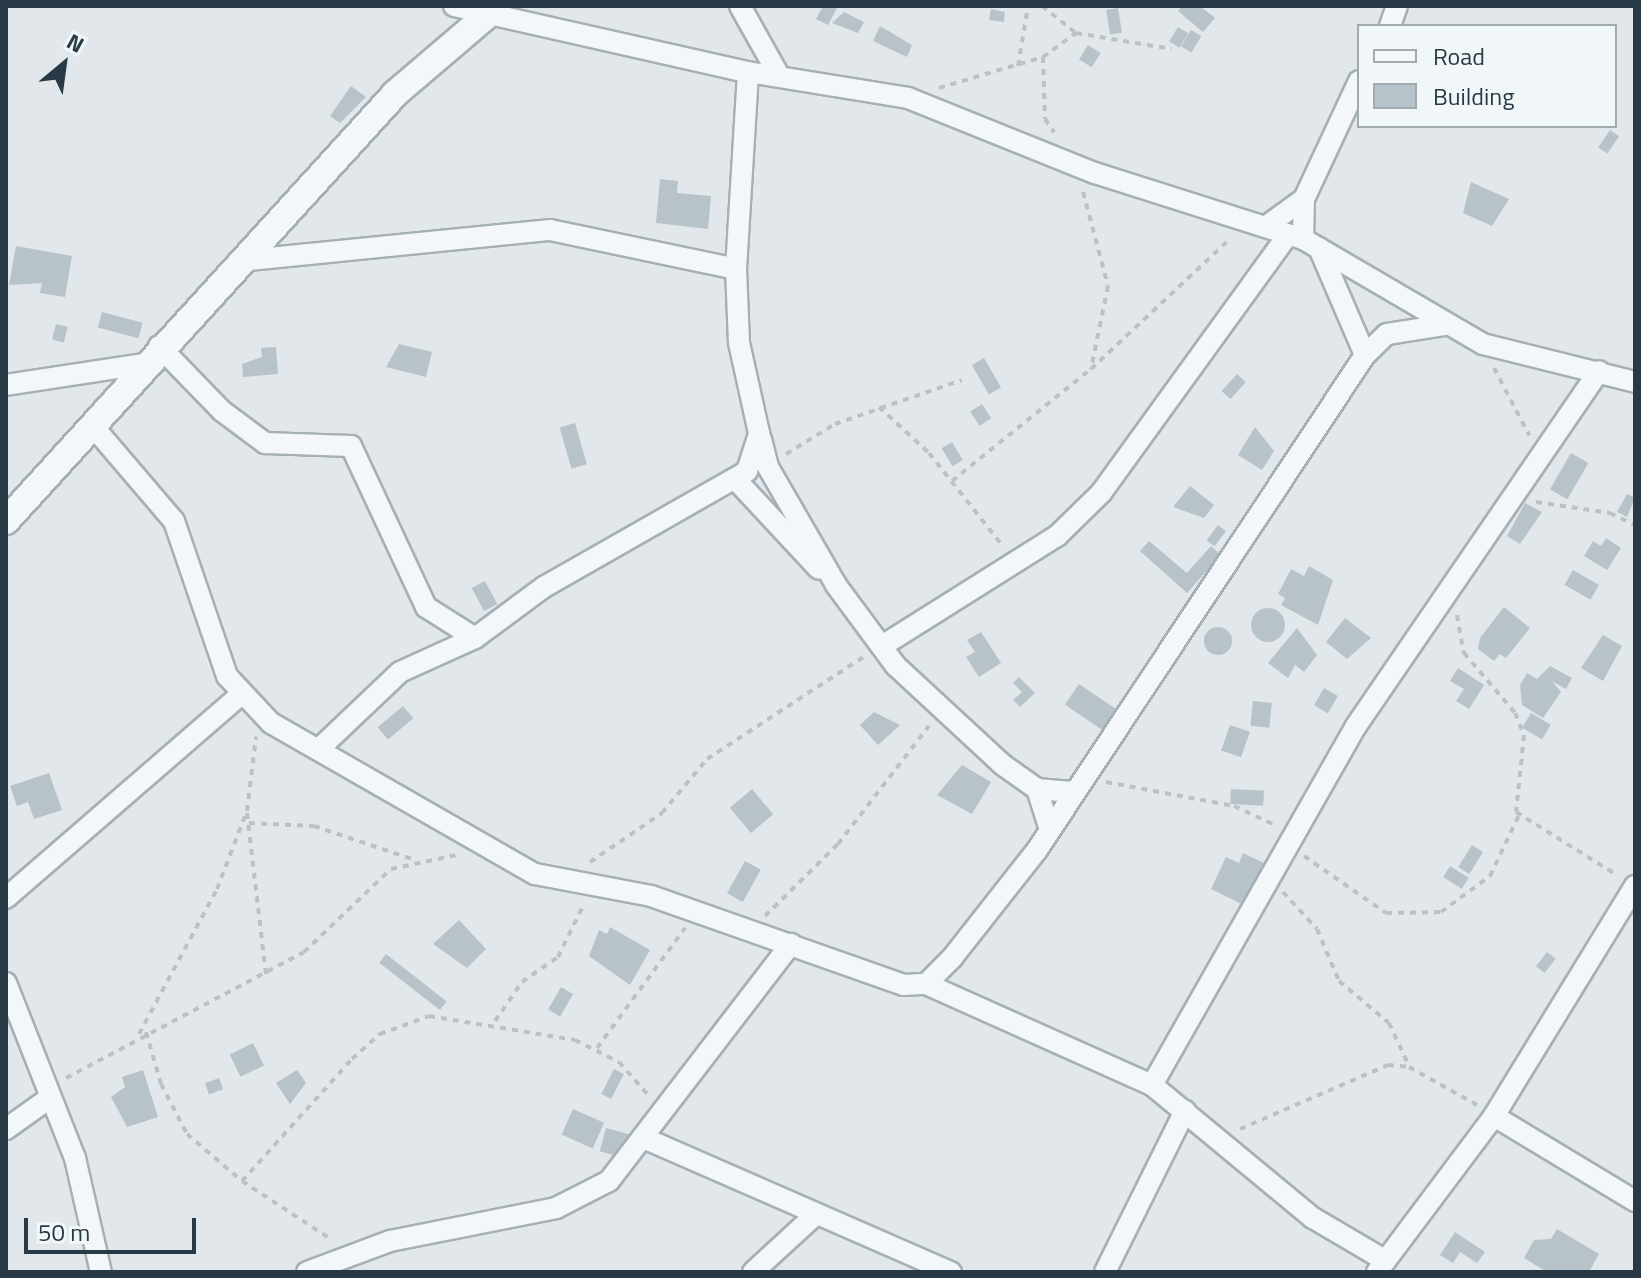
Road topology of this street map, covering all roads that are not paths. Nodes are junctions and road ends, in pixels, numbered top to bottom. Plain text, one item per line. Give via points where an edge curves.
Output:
1 (454, 6) edge
2 (740, 6) edge
3 (493, 10) edge
4 (748, 72) junction
5 (777, 72) junction
6 (1357, 85) edge
7 (1304, 199) junction
8 (1259, 225) junction
9 (1303, 241) junction
10 (239, 261) junction
11 (736, 269) junction
12 (1445, 325) junction
13 (151, 355) junction
14 (1365, 355) junction
15 (1599, 371) junction
16 (1635, 382) edge
17 (6, 385) edge
18 (92, 425) junction
19 (759, 433) junction
20 (737, 481) junction
21 (6, 521) edge
22 (836, 585) junction
23 (475, 638) junction
24 (882, 646) junction
25 (240, 695) junction
26 (320, 748) junction
27 (1080, 784) junction
28 (1037, 789) junction
29 (1050, 830) junction
30 (1635, 886) edge
31 (6, 898) edge
32 (791, 944) junction
33 (6, 983) edge
34 (926, 984) junction
35 (1152, 1085) junction
36 (47, 1095) junction
37 (1185, 1111) junction
38 (1494, 1116) junction
39 (6, 1129) edge
40 (646, 1139) junction
41 (1635, 1201) edge
42 (816, 1214) junction
43 (1380, 1265) edge
44 (101, 1272) edge
45 (307, 1272) edge
46 (753, 1272) edge
47 (951, 1272) edge
48 (1105, 1272) edge

1 - 3 street
2 - 5 street
3 - 4 street
3 - 10 street via 396,93
4 - 5 street
4 - 11 street
5 - 8 street via 908,98 1071,164
6 - 7 street
7 - 8 street
7 - 9 street
8 - 9 street
9 - 12 street
9 - 14 street
9 - 24 street via 1101,493 1017,562
10 - 11 street via 550,230
10 - 13 street
11 - 19 street via 739,343
12 - 14 street via 1387,334
12 - 15 street via 1483,344
13 - 17 street
13 - 18 street
13 - 23 street via 265,443 351,446 426,607
14 - 27 street
15 - 16 street
15 - 35 street via 1356,726
18 - 21 street
18 - 25 street via 174,521 214,649
19 - 20 street via 757,452
19 - 22 street via 768,467
20 - 22 street
20 - 23 street via 544,587
22 - 24 street
23 - 26 street via 400,672
24 - 28 street via 940,712
25 - 26 street
25 - 31 street
26 - 32 street via 457,834 499,849 535,874 699,910
27 - 28 street
27 - 29 street
28 - 29 street
29 - 34 street
30 - 38 street
32 - 34 street via 887,982
32 - 40 street
33 - 36 street
34 - 35 street
35 - 37 street
36 - 39 street
36 - 44 street via 75,1158
37 - 43 street via 1313,1218
37 - 48 street
38 - 41 street
38 - 43 street
40 - 42 street
40 - 45 street via 581,1200 354,1254
42 - 46 street
42 - 47 street

